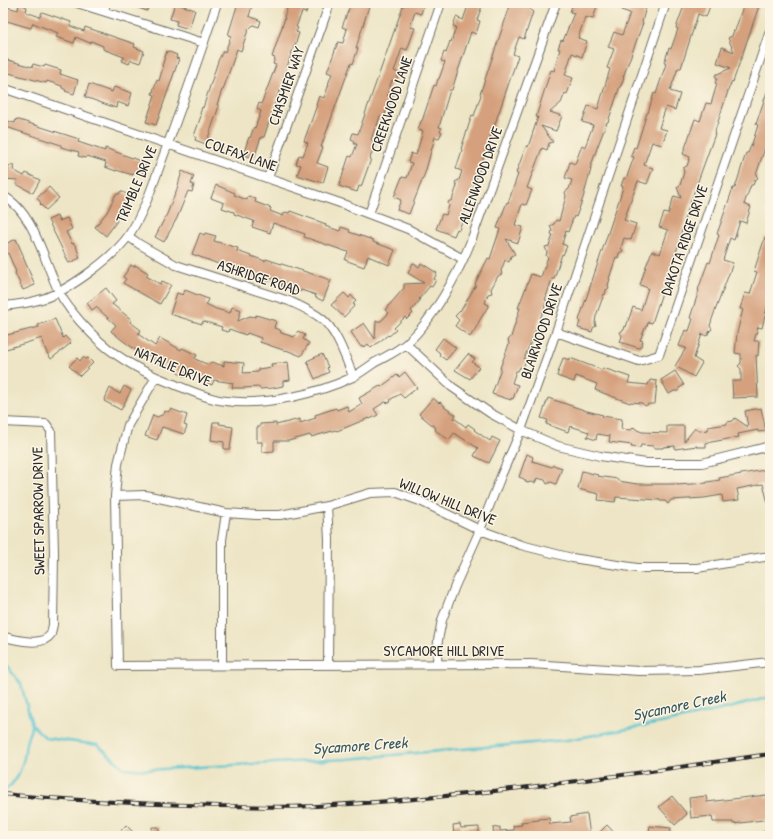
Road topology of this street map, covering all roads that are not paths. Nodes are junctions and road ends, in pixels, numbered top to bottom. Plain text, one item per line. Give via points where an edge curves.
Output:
1 (77, 3) edge
2 (217, 3) edge
3 (330, 3) edge
4 (441, 3) edge
5 (556, 3) edge
6 (666, 3) edge
7 (105, 7) edge
8 (770, 31) edge
9 (204, 43) junction
10 (3, 88) edge
11 (168, 144) junction
12 (268, 178) junction
13 (3, 196) edge
14 (369, 214) junction
15 (128, 236) junction
16 (464, 260) junction
17 (60, 292) junction
18 (3, 306) edge
19 (556, 332) junction
20 (406, 344) junction
21 (353, 376) junction
22 (156, 377) junction
23 (3, 422) edge
24 (521, 430) junction
25 (770, 446) edge
26 (115, 496) junction
27 (327, 506) junction
28 (226, 513) junction
29 (480, 530) junction
30 (770, 556) edge
31 (3, 637) edge
32 (770, 662) edge
33 (437, 664) junction
34 (222, 665) junction
35 (328, 665) junction
36 (770, 835) edge
37 (765, 836) edge

1 - 7 street
2 - 9 street, TRIMBLE DRIVE
3 - 12 street, CHASMIER WAY
4 - 14 street, CREEKWOOD LANE
5 - 16 street, ALLENWOOD DRIVE
6 - 19 street, BLAIRWOOD DRIVE
7 - 9 street
8 - 19 street, DAKOTA RIDGE DRIVE via 659,355 639,361
9 - 11 street, TRIMBLE DRIVE
10 - 11 street, COLFAX LANE
11 - 12 street, COLFAX LANE
11 - 15 street, TRIMBLE DRIVE via 143,209
12 - 14 street, COLFAX LANE
13 - 17 street, NATALIE DRIVE via 12,200 23,212
14 - 16 street, COLFAX LANE via 408,229
15 - 17 street, TRIMBLE DRIVE via 96,267
15 - 21 street, ASHRIDGE ROAD via 176,265 305,308 323,320 338,342
16 - 20 street, ALLENWOOD DRIVE via 425,324
17 - 18 street, TRIMBLE DRIVE via 22,304
17 - 22 street, NATALIE DRIVE via 91,334 119,357
19 - 24 street, BLAIRWOOD DRIVE
20 - 21 street, NATALIE DRIVE
20 - 24 street via 452,387
21 - 22 street, NATALIE DRIVE via 333,385 287,398 250,403 208,397
22 - 26 street via 128,425 118,464
23 - 31 street, SWEET SPARROW DRIVE via 46,424 51,431 54,553 51,634 39,642
24 - 25 street via 558,446 646,463 702,463
24 - 29 street, BLAIRWOOD DRIVE
26 - 28 street, WILLOW HILL DRIVE via 145,495
26 - 34 street, SYCAMORE HILL DRIVE via 118,666
27 - 28 street, WILLOW HILL DRIVE via 280,515
27 - 29 street, WILLOW HILL DRIVE via 370,493 395,492
27 - 35 street
28 - 34 street via 222,540
29 - 30 street, WILLOW HILL DRIVE via 521,545 572,558 637,568 697,568
29 - 33 street, BLAIRWOOD DRIVE via 442,620
32 - 33 street, SYCAMORE HILL DRIVE via 692,670 639,671 531,664
33 - 35 street, SYCAMORE HILL DRIVE
34 - 35 street, SYCAMORE HILL DRIVE
36 - 37 street

